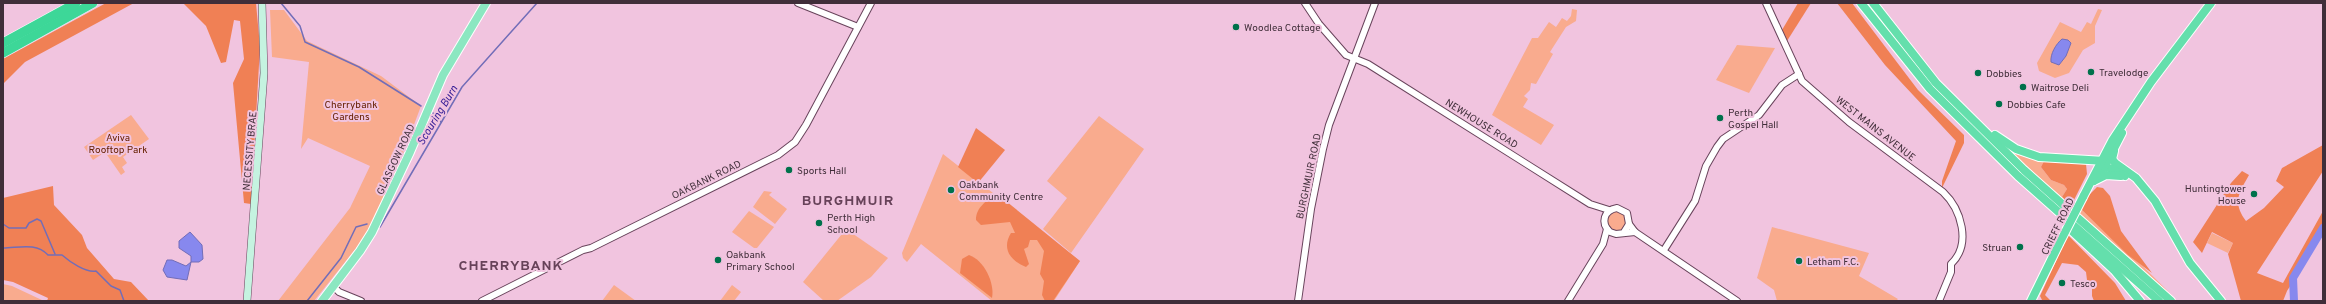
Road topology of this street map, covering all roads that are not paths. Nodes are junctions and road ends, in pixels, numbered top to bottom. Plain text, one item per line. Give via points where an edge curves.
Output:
1 (76, 3) edge
2 (93, 3) edge
3 (262, 3) edge
4 (486, 3) edge
5 (798, 3) edge
6 (870, 3) edge
7 (1305, 3) edge
8 (1375, 3) edge
9 (1766, 3) edge
10 (1861, 3) edge
11 (1873, 3) edge
12 (2211, 3) edge
13 (858, 27) junction
14 (3, 43) edge
15 (3, 53) edge
16 (1355, 59) junction
17 (1799, 74) junction
18 (2130, 115) junction
19 (1972, 118) junction
20 (2106, 163) junction
21 (2018, 176) junction
22 (2131, 179) junction
23 (2091, 185) junction
24 (2144, 189) junction
25 (1607, 213) junction
26 (1629, 224) junction
27 (1607, 229) junction
28 (1624, 232) junction
29 (1635, 232) junction
30 (1614, 233) junction
31 (1603, 244) junction
32 (1664, 250) junction
33 (333, 286) junction
34 (247, 301) edge
35 (322, 301) edge
36 (361, 301) edge
37 (482, 301) edge
38 (1298, 301) edge
39 (1568, 301) edge
40 (1737, 301) edge
41 (1939, 301) edge
42 (2031, 301) edge
43 (2140, 301) edge
44 (2159, 301) edge
45 (2171, 301) edge
46 (2221, 301) edge

1 - 14 highway
2 - 15 highway
3 - 34 main road, NECESSITY BRAE via 264,73
4 - 33 main road, GLASGOW ROAD via 444,75 372,232
5 - 13 street
6 - 13 street, OAKBANK ROAD
7 - 16 street, NEWHOUSE ROAD via 1319,24 1346,55
8 - 16 street
9 - 17 street, WEST MAINS AVENUE
10 - 21 highway via 1930,89
11 - 19 highway via 1936,82
12 - 18 highway via 2164,64
13 - 37 street, OAKBANK ROAD via 806,125 788,148
16 - 25 street, NEWHOUSE ROAD via 1368,64
16 - 38 street, BURGHMUIR ROAD via 1323,149 1313,194
17 - 32 street via 1782,85 1759,115 1723,139 1711,155 1695,201
17 - 41 street, WEST MAINS AVENUE via 1808,86 1849,122 1947,196 1959,213 1962,228 1960,249 1951,264 1951,272
18 - 20 highway
18 - 20 highway
19 - 20 highway via 2004,142 2025,153
19 - 45 highway via 2035,180
20 - 22 highway
20 - 23 highway, CRIEFF ROAD
20 - 24 highway via 2136,178
21 - 43 highway via 2114,270
21 - 44 highway
22 - 23 highway via 2106,175
22 - 24 highway
23 - 42 highway, CRIEFF ROAD, bridge via 2082,197
24 - 46 highway via 2154,201 2190,263
25 - 26 street via 1617,208 1624,210 1629,216
25 - 27 street via 1604,222
26 - 28 street
26 - 29 street
27 - 30 street
27 - 31 street
28 - 29 street
28 - 30 street
29 - 32 street
30 - 31 street
31 - 39 street
32 - 40 street
33 - 35 main road, GLASGOW ROAD
33 - 36 street via 339,292

